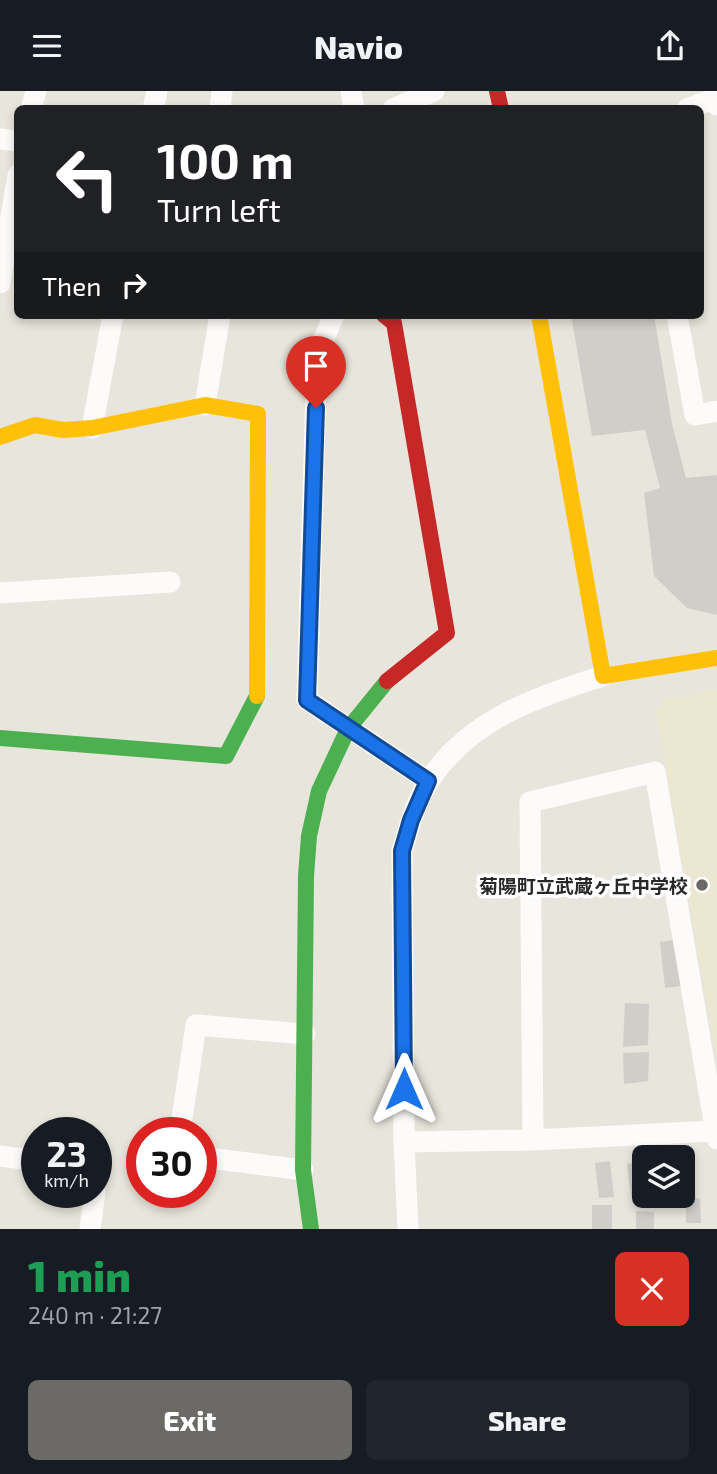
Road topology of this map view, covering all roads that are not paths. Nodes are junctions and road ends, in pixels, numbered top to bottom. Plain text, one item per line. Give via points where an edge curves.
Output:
1 (434, 91) edge
2 (402, 105) edge
3 (698, 105) edge
4 (717, 106) edge
5 (14, 199) edge
6 (0, 283) edge
7 (112, 319) edge
8 (219, 319) edge
9 (332, 319) edge
10 (389, 319) edge
11 (540, 319) edge
12 (678, 319) edge
13 (205, 405) junction
14 (717, 411) edge
15 (92, 428) junction
16 (0, 437) edge
17 (170, 582) dead end
18 (0, 593) edge
19 (717, 658) edge
20 (604, 676) junction
21 (348, 729) junction
22 (0, 738) edge
23 (428, 781) junction
24 (305, 1034) junction
25 (182, 1117) edge
26 (716, 1135) edge
27 (533, 1140) junction
28 (404, 1142) junction
29 (0, 1156) edge
30 (21, 1159) edge
31 (217, 1159) edge
32 (303, 1170) junction
33 (93, 1208) edge
34 (90, 1229) edge
35 (311, 1229) edge
36 (408, 1229) edge

1 - 2 street
3 - 4 street via 716,98
5 - 6 street
7 - 15 street
8 - 13 street
9 - 21 street via 317,355 307,700
10 - 21 street via 394,323 447,633 390,677
11 - 20 street
12 - 14 street via 695,415
13 - 15 street
13 - 22 street via 258,414 257,698 226,756
15 - 16 street via 63,430 35,425
17 - 18 street
19 - 20 street
20 - 23 street via 544,694 493,720 457,747
21 - 23 street
21 - 24 street via 319,791 309,836
23 - 28 street via 402,851
24 - 25 street via 196,1025
24 - 32 street
26 - 27 street
26 - 27 street via 655,772 530,802
27 - 28 street
28 - 36 street
29 - 30 street
31 - 32 street
32 - 35 street
33 - 34 street

